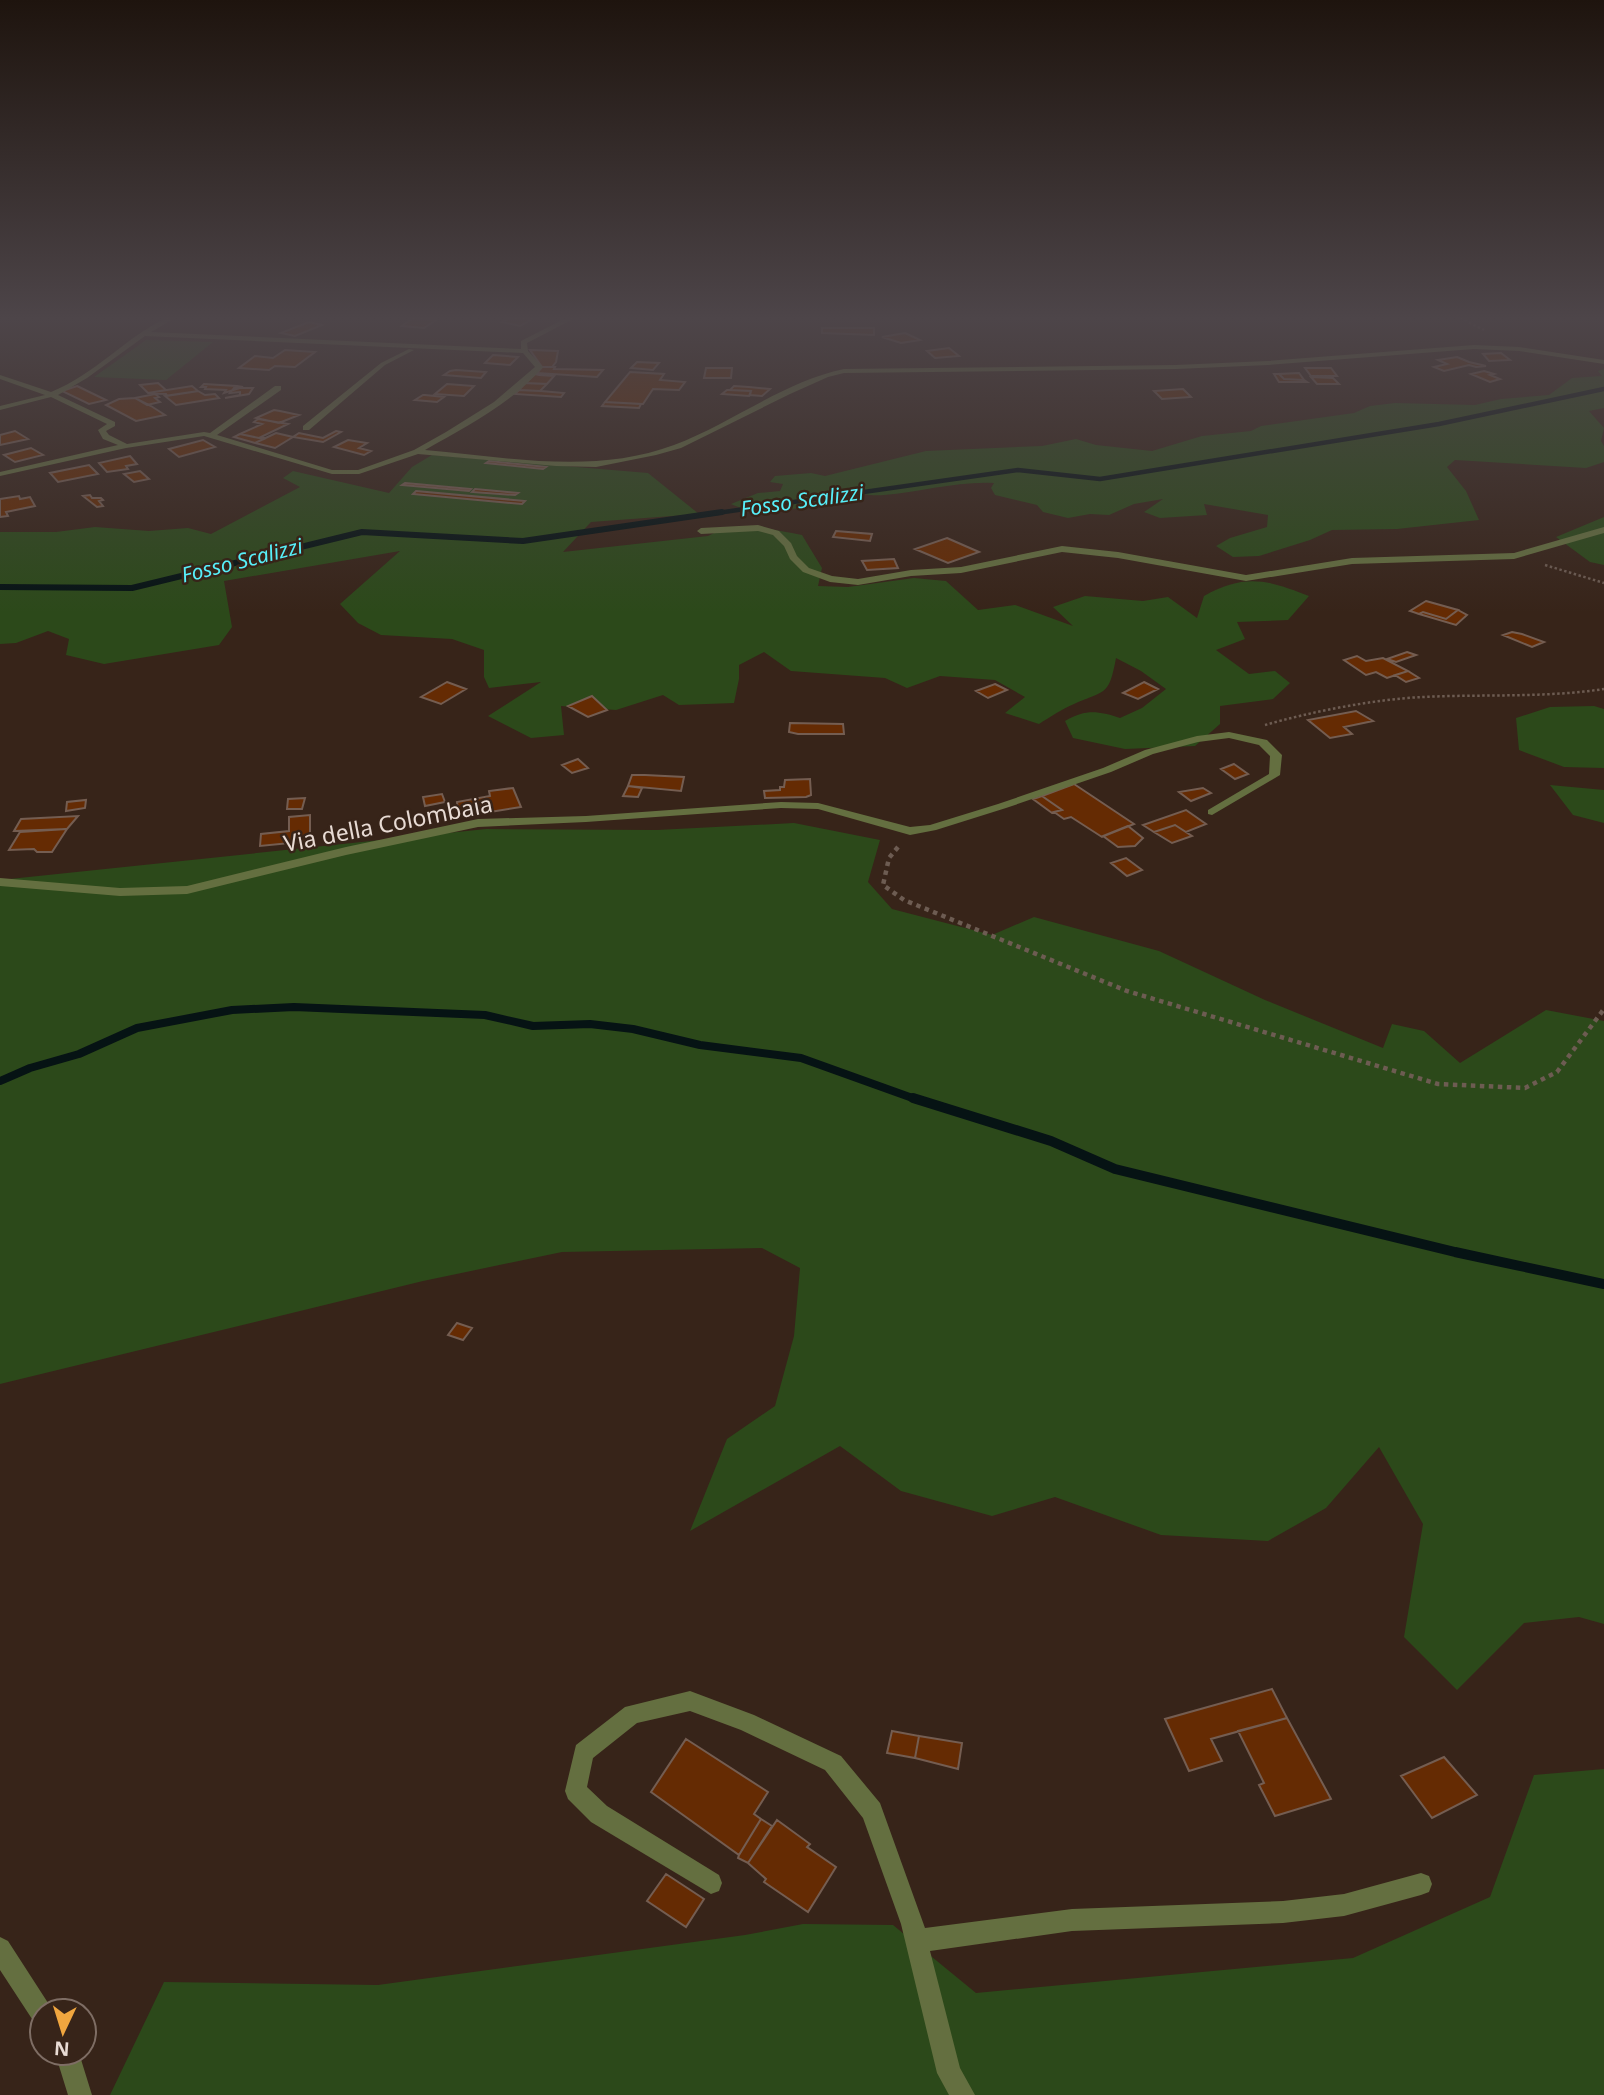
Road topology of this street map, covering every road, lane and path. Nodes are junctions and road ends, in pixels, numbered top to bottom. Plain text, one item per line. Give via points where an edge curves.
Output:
1 (96, 416) edge
2 (240, 416) edge
3 (321, 416) edge
4 (477, 416) edge
5 (739, 416) edge
6 (306, 428) dead end
7 (213, 435) junction
8 (126, 446) junction
9 (417, 452) junction
10 (0, 474) edge
11 (701, 530) dead end
12 (1604, 530) edge
13 (1514, 556) junction
14 (1604, 583) edge
15 (1604, 689) edge
16 (1229, 735) junction
17 (1212, 812) dead end
18 (911, 831) junction
19 (0, 882) edge
20 (1604, 1009) edge
21 (711, 1883) dead end
22 (1421, 1884) dead end
23 (916, 1941) junction
24 (0, 1949) edge
25 (31, 1997) edge
26 (71, 2067) edge
27 (80, 2095) edge
28 (963, 2095) edge

1 - 8 street via 112,424 102,430 106,437
2 - 7 street
3 - 6 street
4 - 9 street
5 - 9 street via 678,446 596,465
7 - 8 street
7 - 9 street via 332,472 359,472
8 - 10 street
11 - 13 street via 758,528 776,533 806,570 858,582 961,570 1062,549 1246,578 1352,561
12 - 13 street
13 - 14 path
15 - 16 path via 1577,694 1419,696 1299,715
16 - 17 street via 1263,742 1276,755 1274,775
16 - 18 street via 1149,752 1002,806
18 - 19 street, Via della Colombaia via 818,806 781,805 478,823 187,890 120,892
18 - 20 path via 889,858 883,885 904,900 1127,991 1438,1084 1525,1088 1557,1072
21 - 23 street via 598,1814 576,1791 583,1752 632,1714 690,1701 833,1763 872,1811
22 - 23 street via 1344,1905 1283,1912 1072,1920
23 - 28 street via 949,2073
24 - 25 street
26 - 27 street

